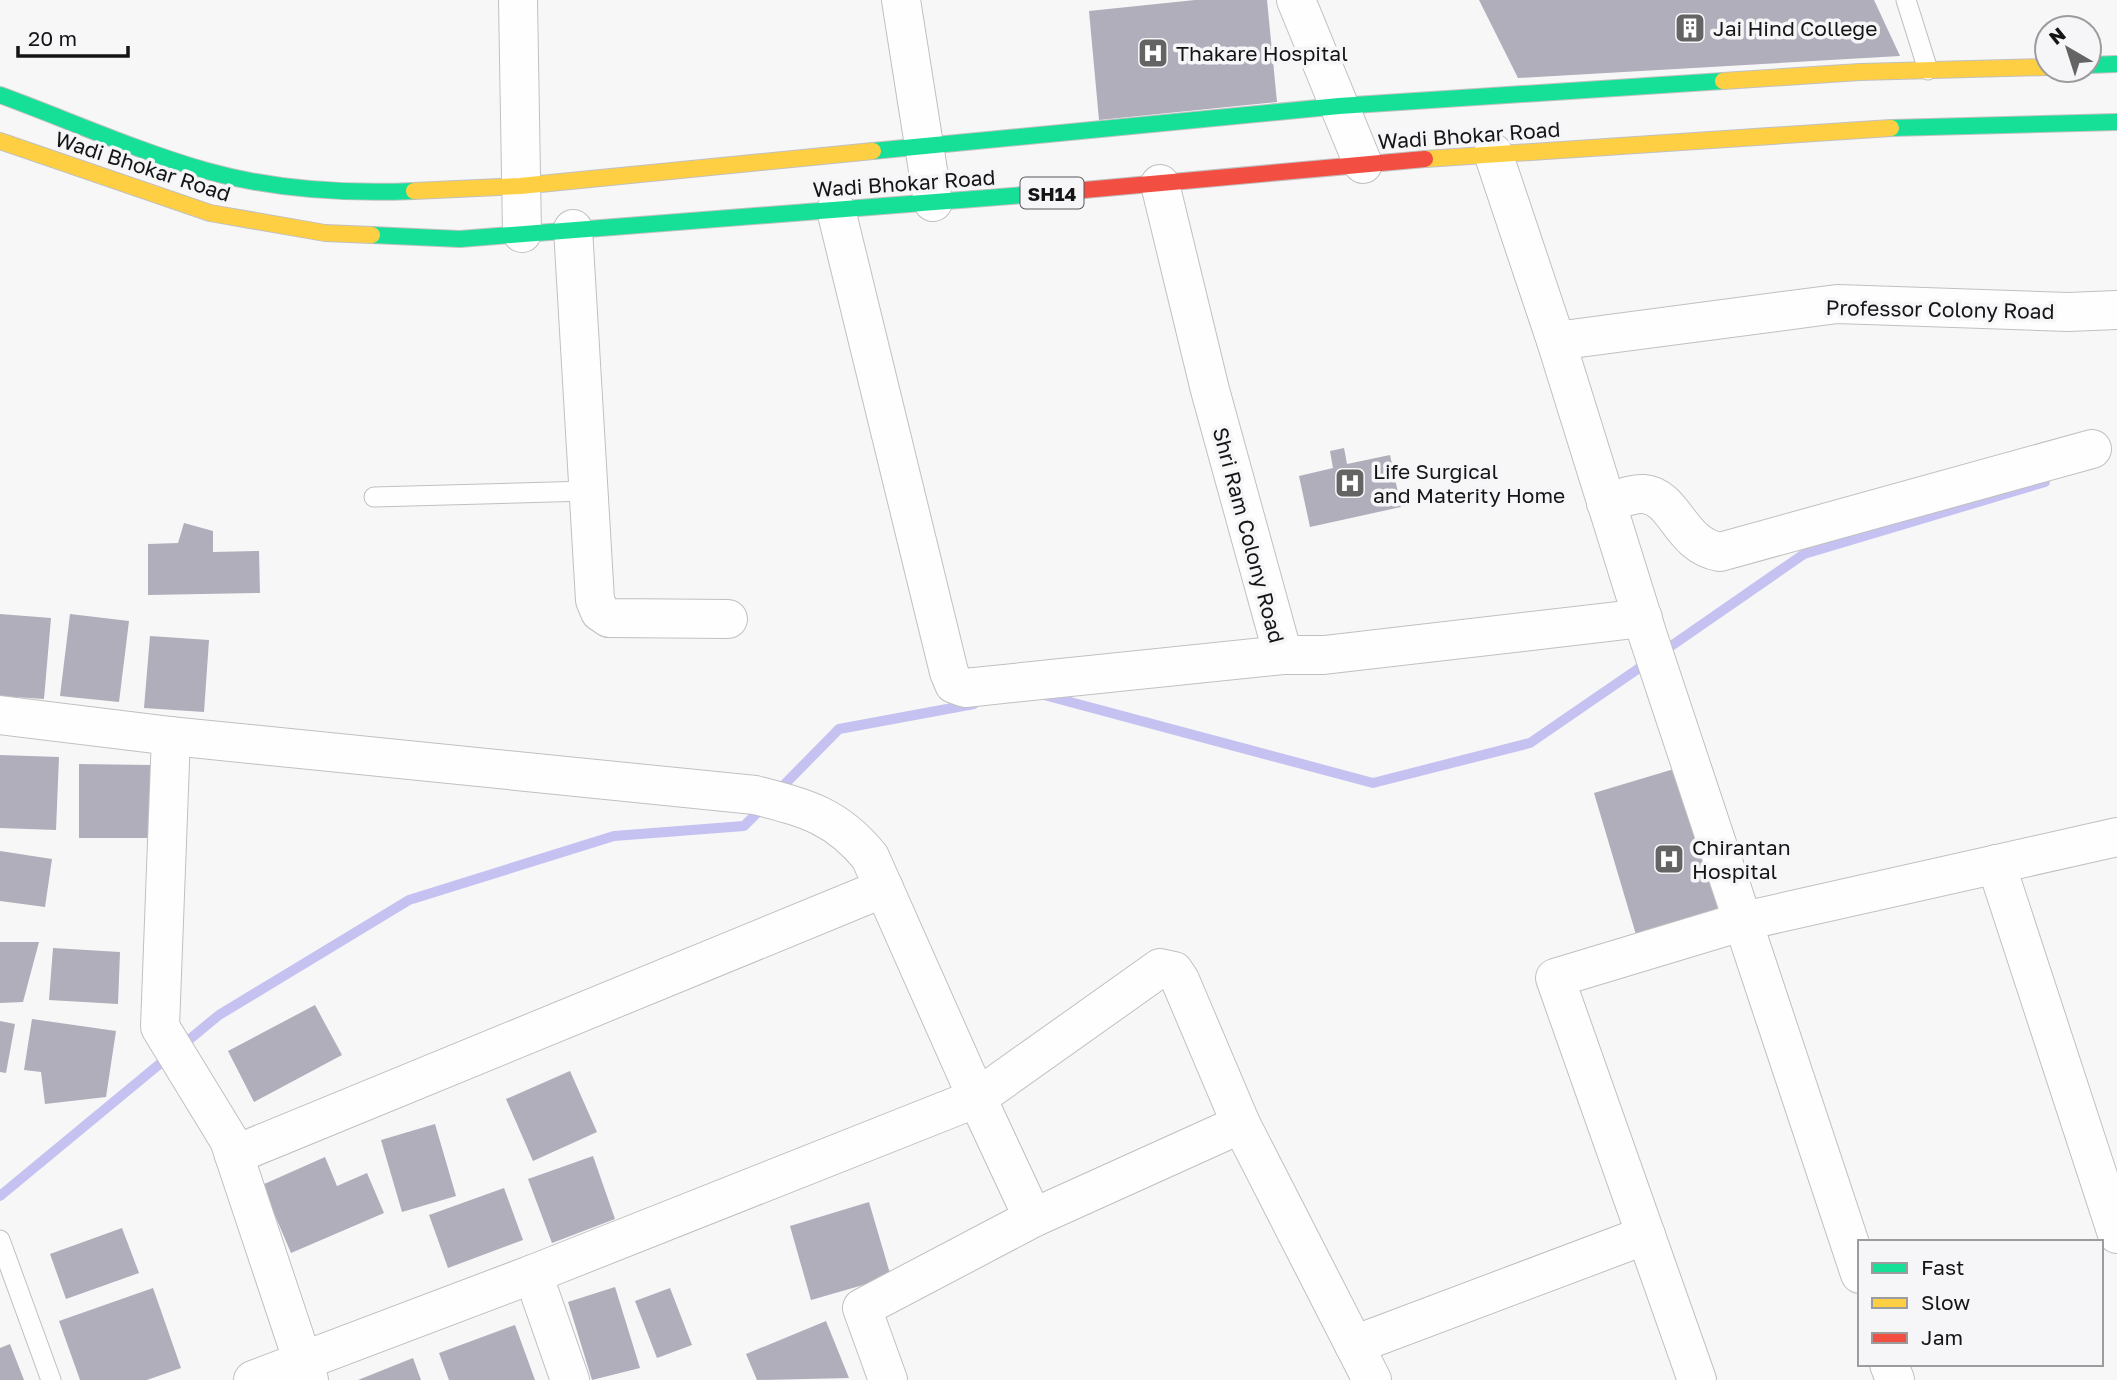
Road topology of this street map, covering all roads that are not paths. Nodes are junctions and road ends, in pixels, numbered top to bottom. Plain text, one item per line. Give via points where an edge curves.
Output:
1 (518, 0) edge
2 (901, 0) edge
3 (1296, 0) edge
4 (1906, 0) edge
5 (2033, 66) edge
6 (1928, 70) junction
7 (0, 95) edge
8 (1339, 106) junction
9 (2117, 122) edge
10 (0, 141) edge
11 (924, 147) junction
12 (1493, 153) junction
13 (1363, 164) junction
14 (1160, 184) junction
15 (520, 186) junction
16 (933, 202) junction
17 (836, 210) junction
18 (573, 229) junction
19 (522, 233) junction
20 (2117, 310) edge
21 (1556, 341) junction
22 (2092, 449) dead end
23 (588, 491) junction
24 (374, 497) dead end
25 (1606, 503) junction
26 (728, 619) dead end
27 (1646, 627) junction
28 (1283, 655) junction
29 (0, 715) edge
30 (171, 736) junction
31 (2117, 837) edge
32 (1996, 864) junction
33 (884, 888) junction
34 (1744, 921) junction
35 (977, 1098) junction
36 (1241, 1124) junction
37 (234, 1155) junction
38 (1033, 1218) junction
39 (2117, 1234) edge
40 (1646, 1235) junction
41 (0, 1240) edge
42 (1858, 1268) edge
43 (533, 1274) junction
44 (1354, 1345) junction
45 (305, 1371) edge
46 (51, 1380) edge
47 (253, 1380) edge
48 (570, 1380) edge
49 (888, 1380) edge
50 (1372, 1380) edge
51 (1697, 1380) edge

1 - 15 street
2 - 11 street
3 - 8 street
4 - 6 lane
5 - 6 main road, Wadi Bhokar Road
6 - 8 main road, Wadi Bhokar Road
7 - 15 main road, Wadi Bhokar Road via 207,171 280,186 349,194
8 - 11 main road, Wadi Bhokar Road
8 - 13 street
9 - 12 main road, Wadi Bhokar Road / SH14 via 1951,124
10 - 19 main road, Wadi Bhokar Road / SH14 via 236,218 325,233 460,239
11 - 15 main road, Wadi Bhokar Road
11 - 16 street
12 - 13 main road, Wadi Bhokar Road / SH14
12 - 21 street
13 - 14 main road, Wadi Bhokar Road / SH14
14 - 16 main road, Wadi Bhokar Road / SH14
14 - 28 street, Shri Ram Colony Road via 1210,390
15 - 19 street
16 - 17 main road, Wadi Bhokar Road / SH14
17 - 18 main road, Wadi Bhokar Road / SH14
17 - 28 street via 954,684 965,688
18 - 19 main road, Wadi Bhokar Road / SH14
18 - 23 street
20 - 21 street, Professor Colony Road via 1837,304
21 - 25 street
22 - 25 street via 1720,552 1695,544 1654,497 1642,493
23 - 24 lane
23 - 26 street via 595,600 600,612 609,618
25 - 27 street
27 - 28 street, Shri Ram Colony Road
27 - 34 street
29 - 30 street
30 - 33 street via 755,795 807,809 850,832 870,857
30 - 37 street via 160,1027
31 - 32 street
32 - 34 street
32 - 39 street
33 - 35 street
33 - 37 street
34 - 40 street via 1555,978
34 - 42 street
35 - 36 street via 1160,968 1168,967 1180,980
35 - 38 street
35 - 43 street
36 - 38 street
36 - 44 street
37 - 45 street
38 - 49 street via 862,1308
40 - 44 street
40 - 51 street
41 - 46 lane
43 - 45 street
43 - 48 street
44 - 50 street
45 - 47 street

